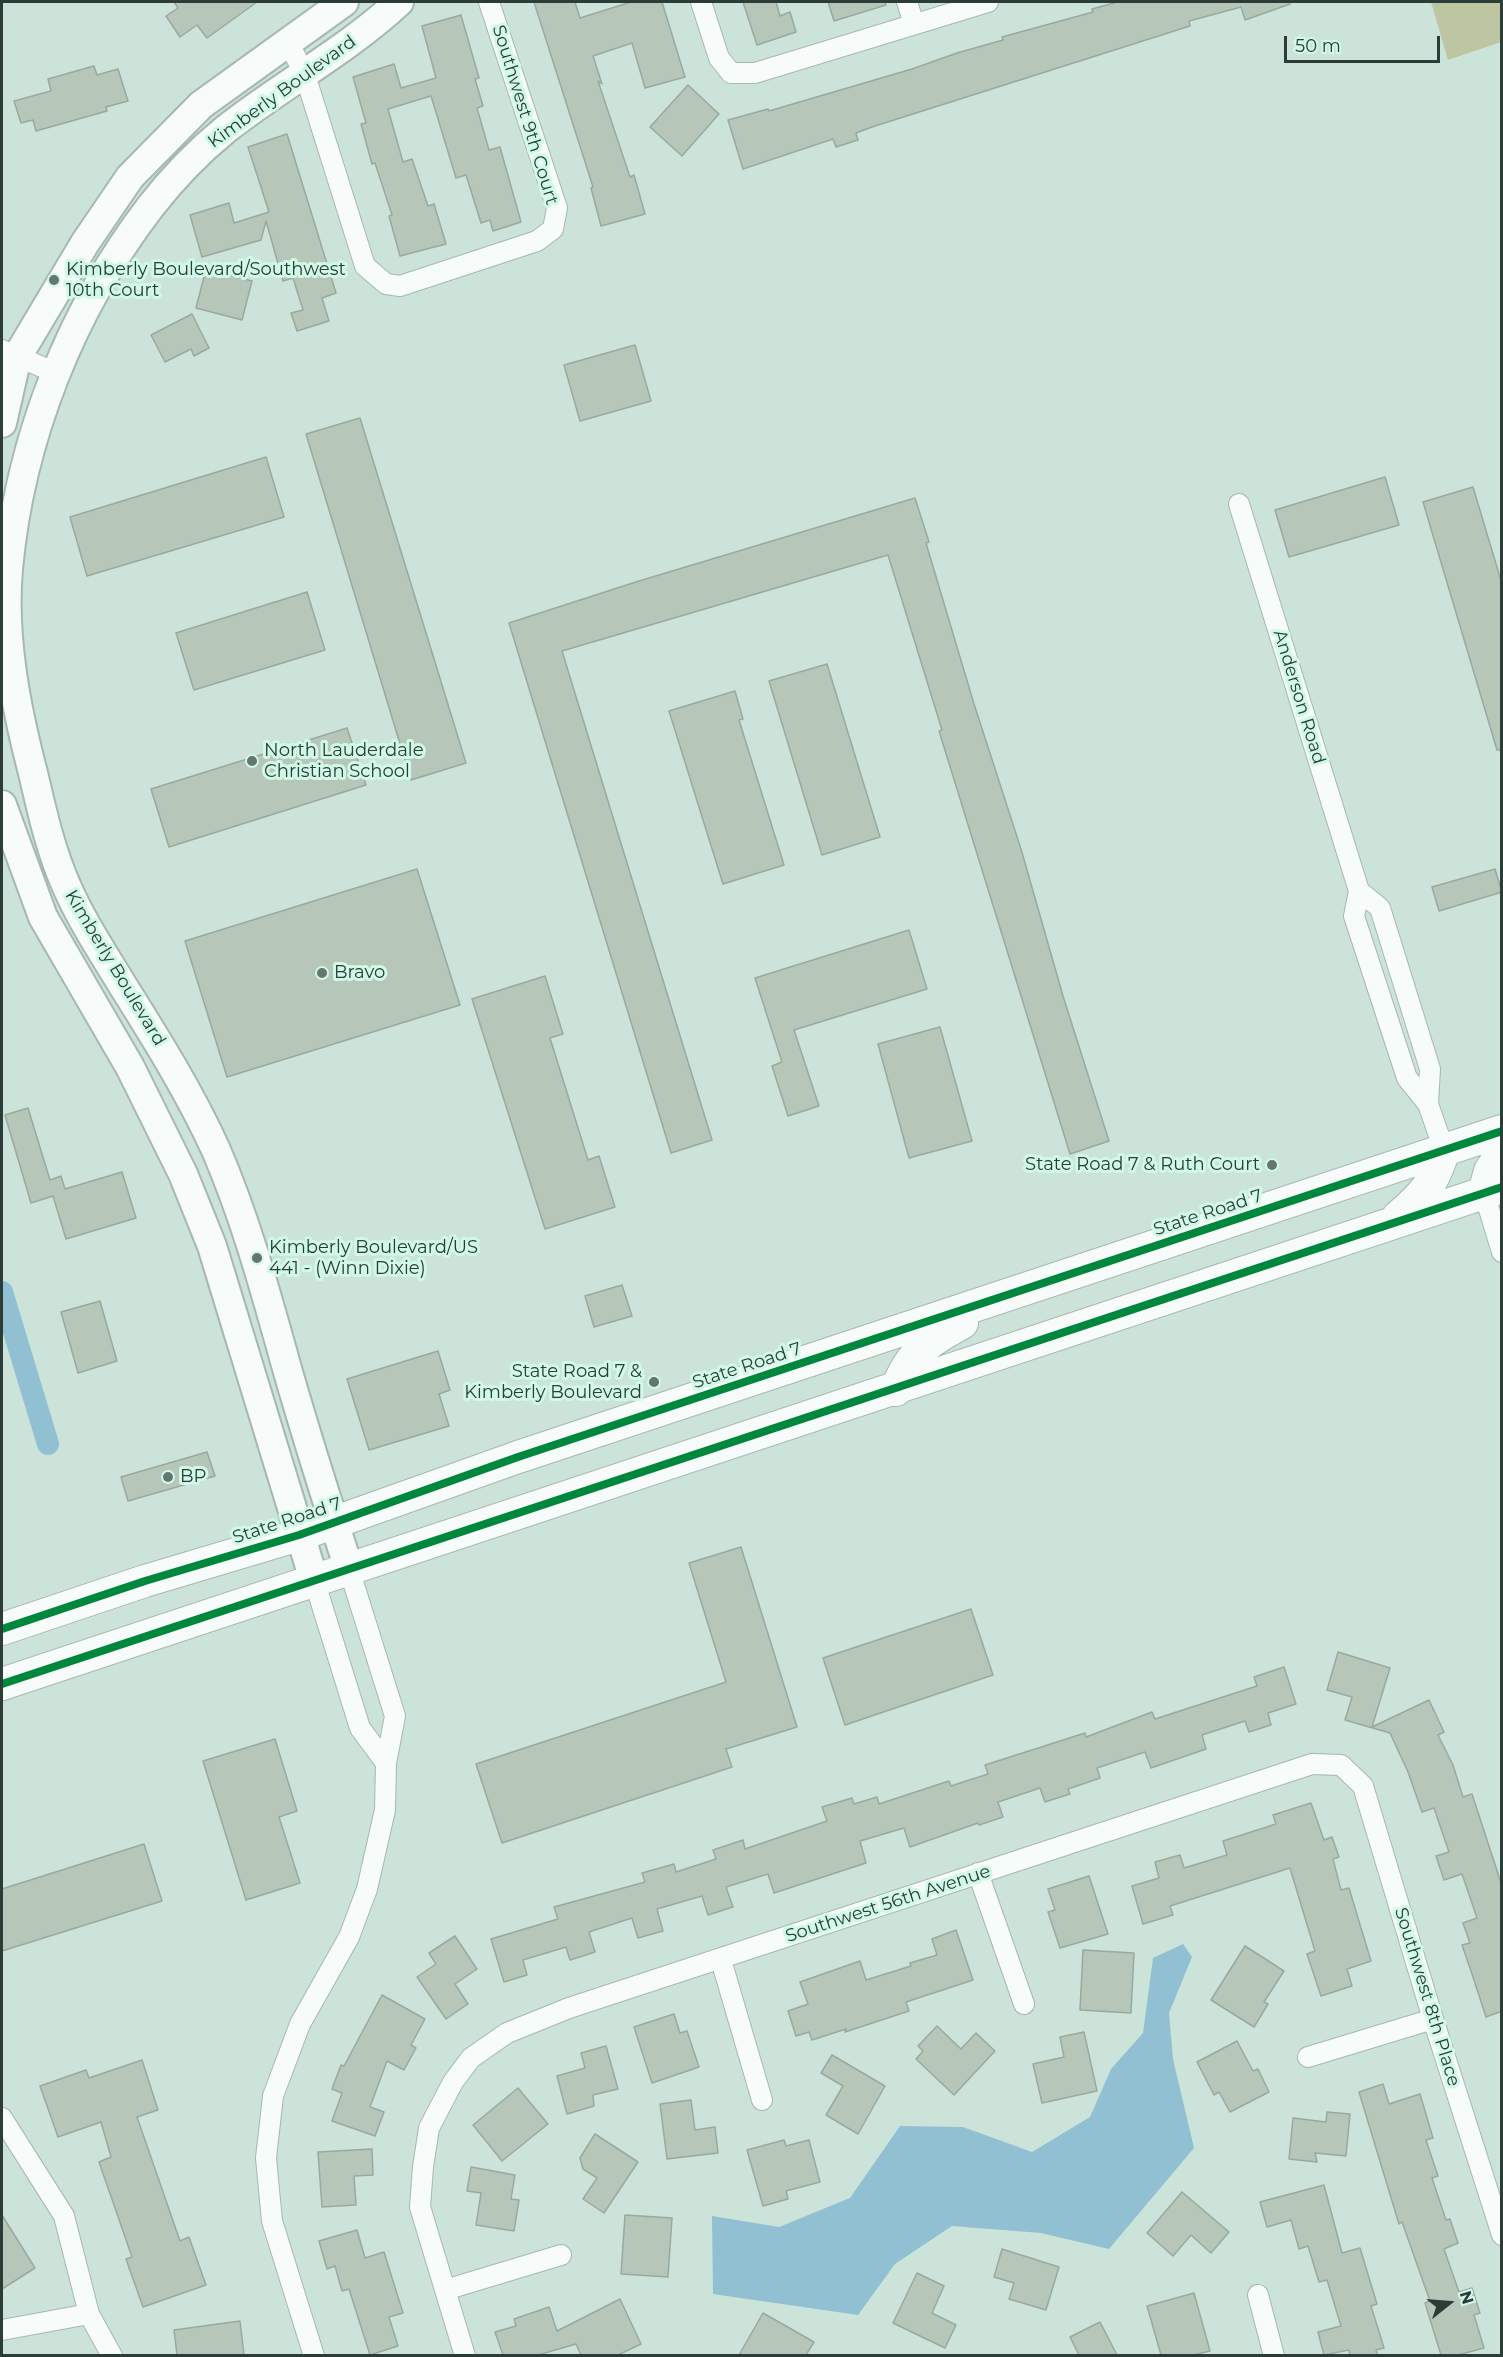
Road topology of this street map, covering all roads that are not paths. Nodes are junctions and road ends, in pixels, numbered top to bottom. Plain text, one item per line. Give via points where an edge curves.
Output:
1 (344, 2) edge
2 (399, 2) edge
3 (489, 2) edge
4 (701, 2) edge
5 (907, 2) edge
6 (988, 2) edge
7 (914, 24) junction
8 (288, 42) junction
9 (305, 75) junction
10 (97, 226) junction
11 (123, 245) junction
12 (9, 354) edge
13 (54, 372) junction
14 (2, 423) edge
15 (1239, 504) dead end
16 (2, 805) edge
17 (1359, 891) junction
18 (1428, 1104) junction
19 (1502, 1131) edge
20 (1444, 1150) junction
21 (1502, 1153) edge
22 (1493, 1190) edge
23 (1393, 1222) junction
24 (1502, 1252) edge
25 (1015, 1293) junction
26 (896, 1390) junction
27 (334, 1522) junction
28 (299, 1535) junction
29 (349, 1569) junction
30 (314, 1580) junction
31 (2, 1629) edge
32 (2, 1684) edge
33 (386, 1763) junction
34 (1341, 1765) joint
35 (978, 1873) junction
36 (720, 1960) junction
37 (1024, 2004) dead end
38 (1432, 2019) junction
39 (1308, 2057) dead end
40 (762, 2100) dead end
41 (2, 2118) edge
42 (1502, 2235) edge
43 (561, 2255) dead end
44 (445, 2290) junction
45 (1258, 2295) dead end
46 (89, 2314) junction
47 (2, 2330) edge
48 (111, 2355) edge
49 (314, 2355) edge
50 (465, 2355) edge
51 (1274, 2355) edge

1 - 8 street, Kimberly Boulevard
2 - 9 street, Kimberly Boulevard
3 - 9 street, Southwest 9th Court via 557,208 553,229 537,241 400,286 386,284 365,266
4 - 7 street via 719,58 731,74 755,73
5 - 7 street
6 - 7 street
8 - 9 street
8 - 10 street, Kimberly Boulevard via 201,105 130,177
9 - 11 street, Kimberly Boulevard via 225,130 201,152 153,203
10 - 11 street
10 - 12 street, Kimberly Boulevard
11 - 13 street, Kimberly Boulevard
12 - 13 street
12 - 14 street, Kimberly Boulevard
13 - 27 street, Kimberly Boulevard via 18,496 8,572 14,690 38,803 63,880 78,910 170,1062 218,1154 261,1271
15 - 17 street, Anderson Road
16 - 28 street, Kimberly Boulevard via 43,917 130,1067 200,1215
17 - 18 street, Anderson Road via 1354,916 1407,1078
17 - 18 street, Anderson Road via 1380,908 1430,1069
18 - 20 street, Anderson Road
19 - 20 main road, State Road 7
20 - 23 main road via 1423,1195
20 - 25 main road, State Road 7
21 - 22 main road via 1490,1171
22 - 23 main road
22 - 24 street
23 - 26 main road
25 - 26 main road via 927,1342 905,1368
25 - 27 main road, State Road 7
26 - 29 main road
27 - 28 main road, State Road 7
27 - 29 street, Kimberly Boulevard
28 - 30 street, Kimberly Boulevard
28 - 31 main road, State Road 7
29 - 30 main road
29 - 33 street, Kimberly Boulevard via 395,1716
30 - 32 main road
30 - 33 street, Kimberly Boulevard via 360,1728
33 - 49 street, Kimberly Boulevard via 385,1810 367,1888 349,1937 300,2024 273,2096 266,2158 272,2221
34 - 35 street, Southwest 56th Avenue via 1312,1764
34 - 38 street, Southwest 8th Place via 1363,1786
35 - 36 street, Southwest 56th Avenue
35 - 37 street
36 - 40 street
36 - 44 street, Southwest 56th Avenue via 569,2008 507,2033 471,2058 453,2082 429,2128 423,2167 420,2207
38 - 39 street
38 - 42 street, Southwest 8th Place
41 - 46 street via 64,2216
43 - 44 street
44 - 50 street, Southwest 56th Avenue
45 - 51 street
46 - 47 street
46 - 48 street

